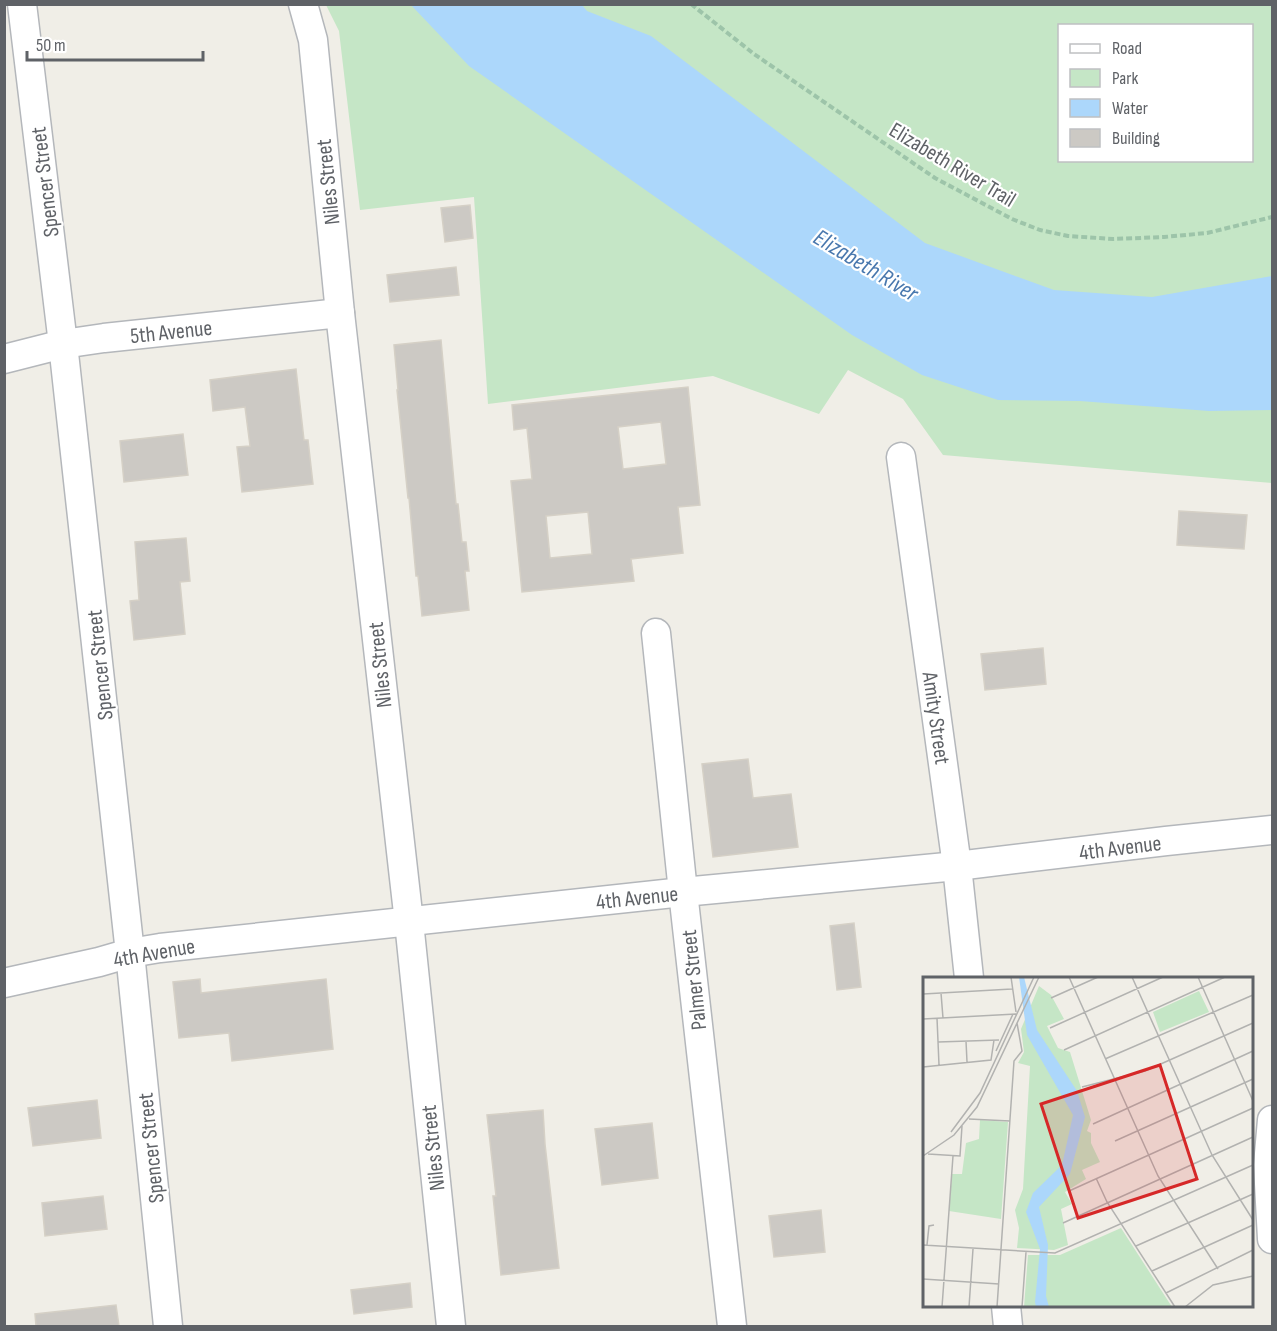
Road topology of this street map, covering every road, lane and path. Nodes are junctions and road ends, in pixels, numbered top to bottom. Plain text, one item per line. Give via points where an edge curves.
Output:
1 (22, 4) edge
2 (303, 4) edge
3 (691, 4) edge
4 (1272, 217) edge
5 (340, 313) junction
6 (63, 344) junction
7 (4, 359) edge
8 (901, 457) dead end
9 (656, 633) dead end
10 (1272, 830) edge
11 (957, 866) junction
12 (683, 892) junction
13 (409, 922) junction
14 (130, 952) junction
15 (969, 977) edge
16 (4, 983) edge
17 (1272, 1120) edge
18 (1272, 1239) edge
19 (1006, 1307) edge
20 (168, 1326) edge
21 (451, 1326) edge
22 (732, 1326) edge
23 (1008, 1326) edge

1 - 6 street, Spencer Street
2 - 5 street, Niles Street via 313,40
3 - 4 path, Elizabeth River Trail via 754,54 935,178 1040,230 1113,239 1164,237 1207,233
5 - 6 street, 5th Avenue
5 - 13 street, Niles Street
6 - 7 street, 5th Avenue
6 - 14 street, Spencer Street
8 - 11 street, Amity Street
9 - 12 street, Palmer Street
10 - 11 street, 4th Avenue
11 - 12 street, 4th Avenue
11 - 15 street, Amity Street
12 - 13 street, 4th Avenue
12 - 22 street, Palmer Street
13 - 14 street, 4th Avenue
13 - 21 street, Niles Street
14 - 16 street, 4th Avenue
14 - 20 street, Spencer Street
17 - 18 street via 1268,1165
19 - 23 street

